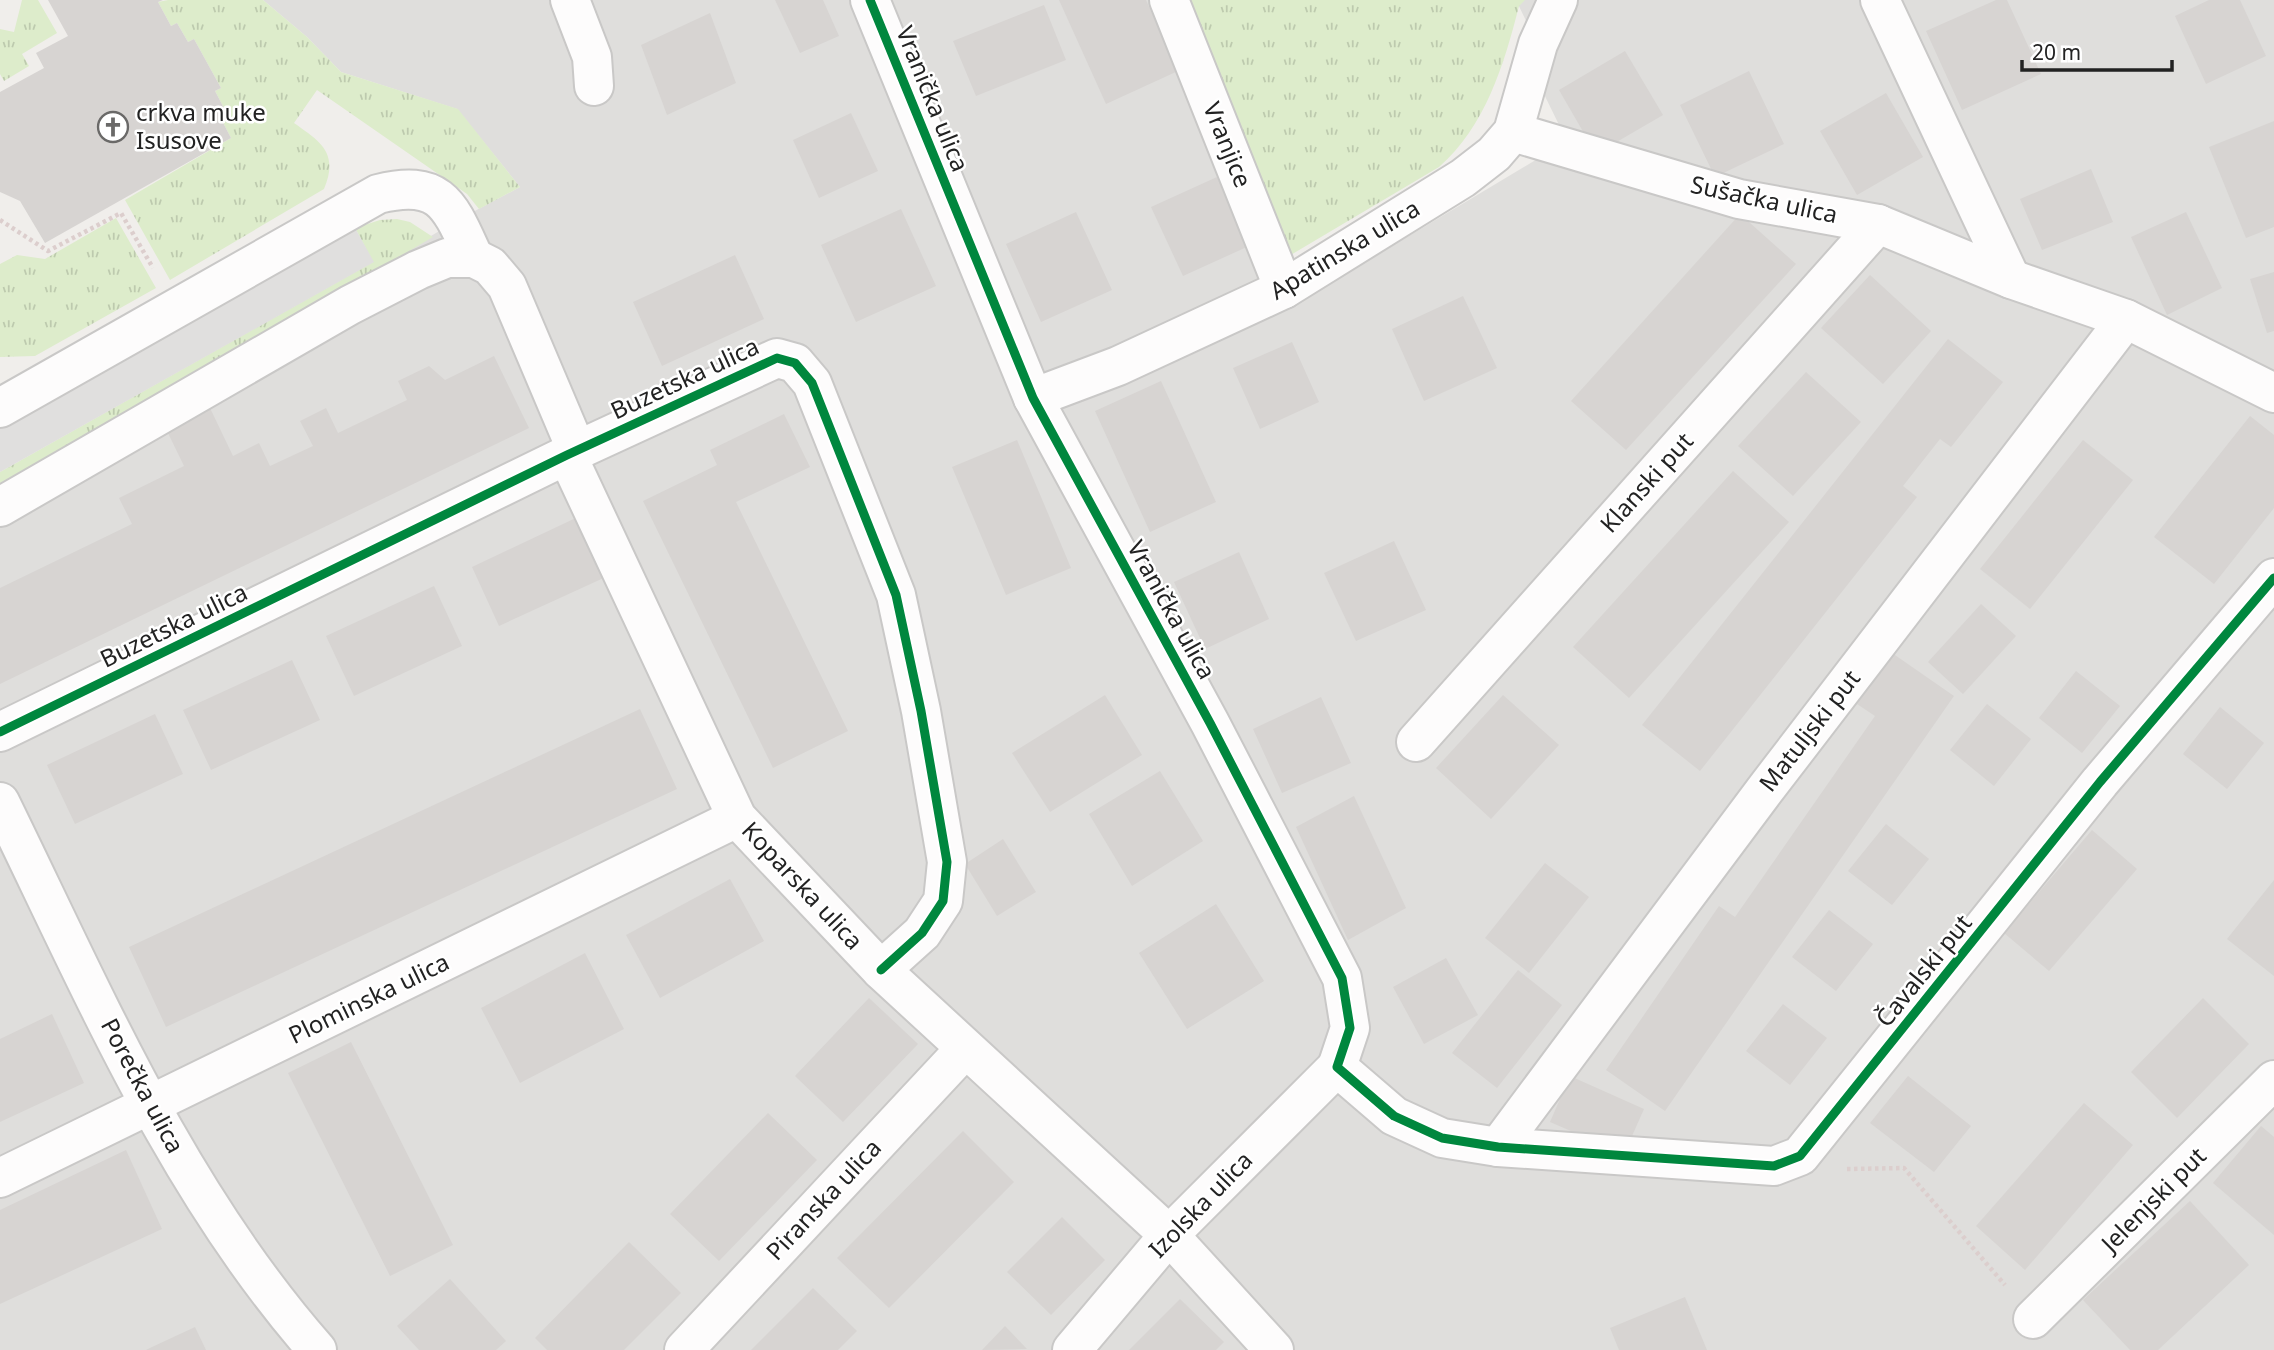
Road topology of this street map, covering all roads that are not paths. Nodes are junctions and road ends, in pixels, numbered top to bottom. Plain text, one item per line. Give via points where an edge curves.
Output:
1 (570, 0) edge
2 (870, 0) edge
3 (1169, 0) edge
4 (1558, 0) edge
5 (1880, 0) edge
6 (594, 86) dead end
7 (1513, 132) junction
8 (1878, 223) junction
9 (474, 258) junction
10 (2011, 279) junction
11 (1284, 289) junction
12 (2126, 319) junction
13 (2274, 393) edge
14 (1033, 397) junction
15 (0, 408) edge
16 (572, 453) junction
17 (0, 507) edge
18 (2274, 578) edge
19 (0, 732) edge
20 (1416, 742) dead end
21 (0, 802) edge
22 (737, 818) junction
23 (881, 970) junction
24 (964, 1050) junction
25 (1337, 1067) junction
26 (2274, 1080) edge
27 (150, 1107) junction
28 (1499, 1147) junction
29 (0, 1178) edge
30 (1169, 1235) junction
31 (2034, 1319) road end
32 (317, 1350) edge
33 (684, 1350) edge
34 (1072, 1350) edge
35 (1274, 1350) edge

1 - 6 street via 592,57
2 - 14 street, Vranička ulica
3 - 11 street, Vranjice
4 - 7 street, Apatinska ulica via 1538,44
5 - 10 street
7 - 8 street, Sušačka ulica via 1740,199
7 - 11 street, Apatinska ulica via 1494,154 1462,178
8 - 10 street, Sušačka ulica
8 - 20 street, Klanski put
9 - 15 street via 444,200 426,190 400,188 377,194
9 - 16 street via 490,265 507,286
9 - 17 street via 447,258 350,305
10 - 12 street, Sušačka ulica
11 - 14 street, Apatinska ulica via 1118,366
12 - 13 street, Sušačka ulica
12 - 28 street, Matuljski put via 1764,791
14 - 25 street, Vranička ulica via 1342,978 1350,1028
16 - 19 street, Buzetska ulica
16 - 22 street, Koparska ulica
16 - 23 street, Buzetska ulica via 777,358 795,363 812,383 896,595 947,862 943,901 922,933
18 - 28 street, Čavalski put via 2100,782 1800,1156 1774,1166
21 - 27 street, Porečka ulica
22 - 23 street, Koparska ulica
22 - 27 street, Plominska ulica
23 - 24 street, Koparska ulica
24 - 30 street, Koparska ulica
24 - 33 street, Piranska ulica
25 - 28 street via 1394,1116 1442,1138
25 - 30 street, Izolska ulica
26 - 31 street, Jelenjski put
27 - 29 street, Plominska ulica
27 - 32 street, Porečka ulica via 210,1210 271,1297
30 - 34 street, Izolska ulica
30 - 35 street, Koparska ulica

